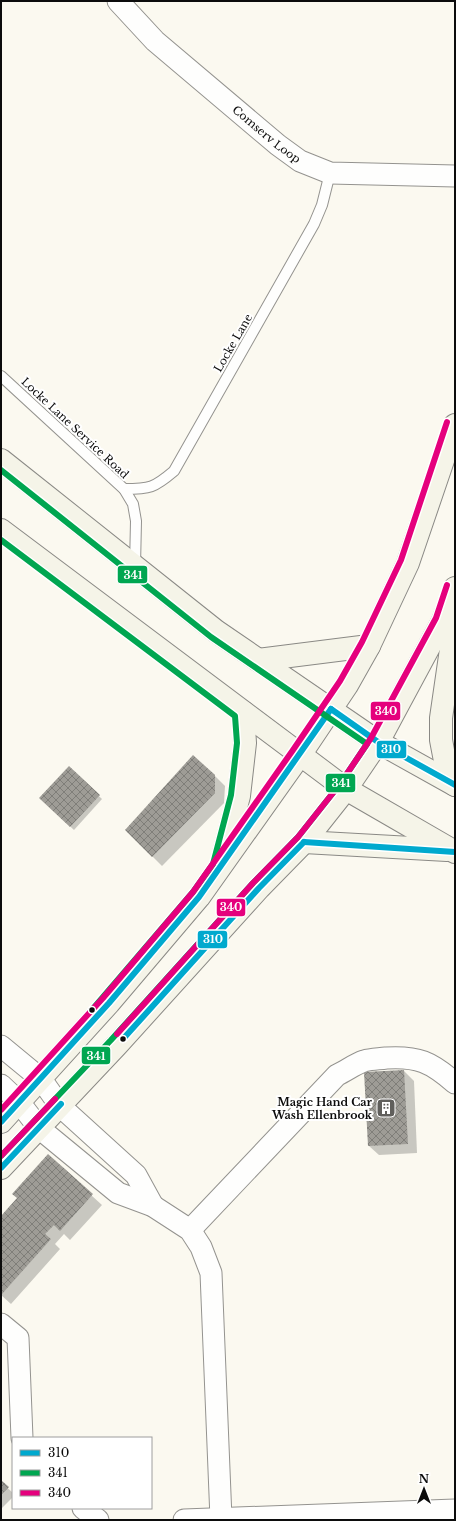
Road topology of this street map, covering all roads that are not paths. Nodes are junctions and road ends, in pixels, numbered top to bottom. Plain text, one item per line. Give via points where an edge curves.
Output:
1 (118, 1) edge
2 (330, 173) junction
3 (455, 176) edge
4 (1, 376) edge
5 (455, 425) edge
6 (1, 460) edge
7 (124, 489) junction
8 (1, 530) edge
9 (135, 566) junction
10 (455, 589) edge
11 (369, 646) junction
12 (258, 660) junction
13 (331, 710) junction
14 (243, 712) junction
15 (378, 742) junction
16 (300, 755) junction
17 (455, 785) edge
18 (346, 789) junction
19 (304, 842) junction
20 (454, 851) edge
21 (220, 867) junction
22 (1, 1046) edge
23 (41, 1079) junction
24 (455, 1083) edge
25 (1, 1085) edge
26 (19, 1102) junction
27 (60, 1106) junction
28 (1, 1122) edge
29 (39, 1128) junction
30 (1, 1168) edge
31 (153, 1206) junction
32 (190, 1230) junction
33 (1, 1324) edge
34 (22, 1437) edge
35 (84, 1509) edge
36 (455, 1510) edge
37 (222, 1519) junction
38 (98, 1520) edge
39 (184, 1520) edge

1 - 2 street, Comserv Loop via 155,41 278,145 300,161
2 - 3 street, Comserv Loop
2 - 7 lane, Locke Lane via 314,224 174,471 161,482 146,489
4 - 7 lane, Locke Lane Service Road
5 - 11 main road via 408,563
6 - 9 main road
7 - 9 lane, Locke Lane Service Road via 133,504 136,521
8 - 14 main road
9 - 12 main road via 216,631
10 - 15 main road via 442,621
10 - 17 main road via 441,740 445,761
11 - 12 main road
11 - 13 main road
12 - 13 main road
13 - 15 main road
13 - 16 main road
14 - 16 main road
14 - 21 main road via 245,743 239,796
15 - 17 main road
15 - 18 main road
16 - 18 main road
16 - 21 main road
18 - 19 main road
18 - 20 main road
19 - 20 main road
19 - 27 main road
21 - 23 main road via 194,903
22 - 23 street
23 - 26 main road
23 - 27 street
24 - 32 street via 425,1061 395,1058 365,1061 351,1067 337,1075
25 - 26 street
26 - 28 main road
26 - 29 street
27 - 29 main road
27 - 31 street via 136,1175
29 - 30 main road
29 - 31 street via 118,1193
31 - 32 street
32 - 37 street via 201,1247 211,1273
33 - 34 street via 18,1338
35 - 38 street
36 - 37 street
37 - 39 street

